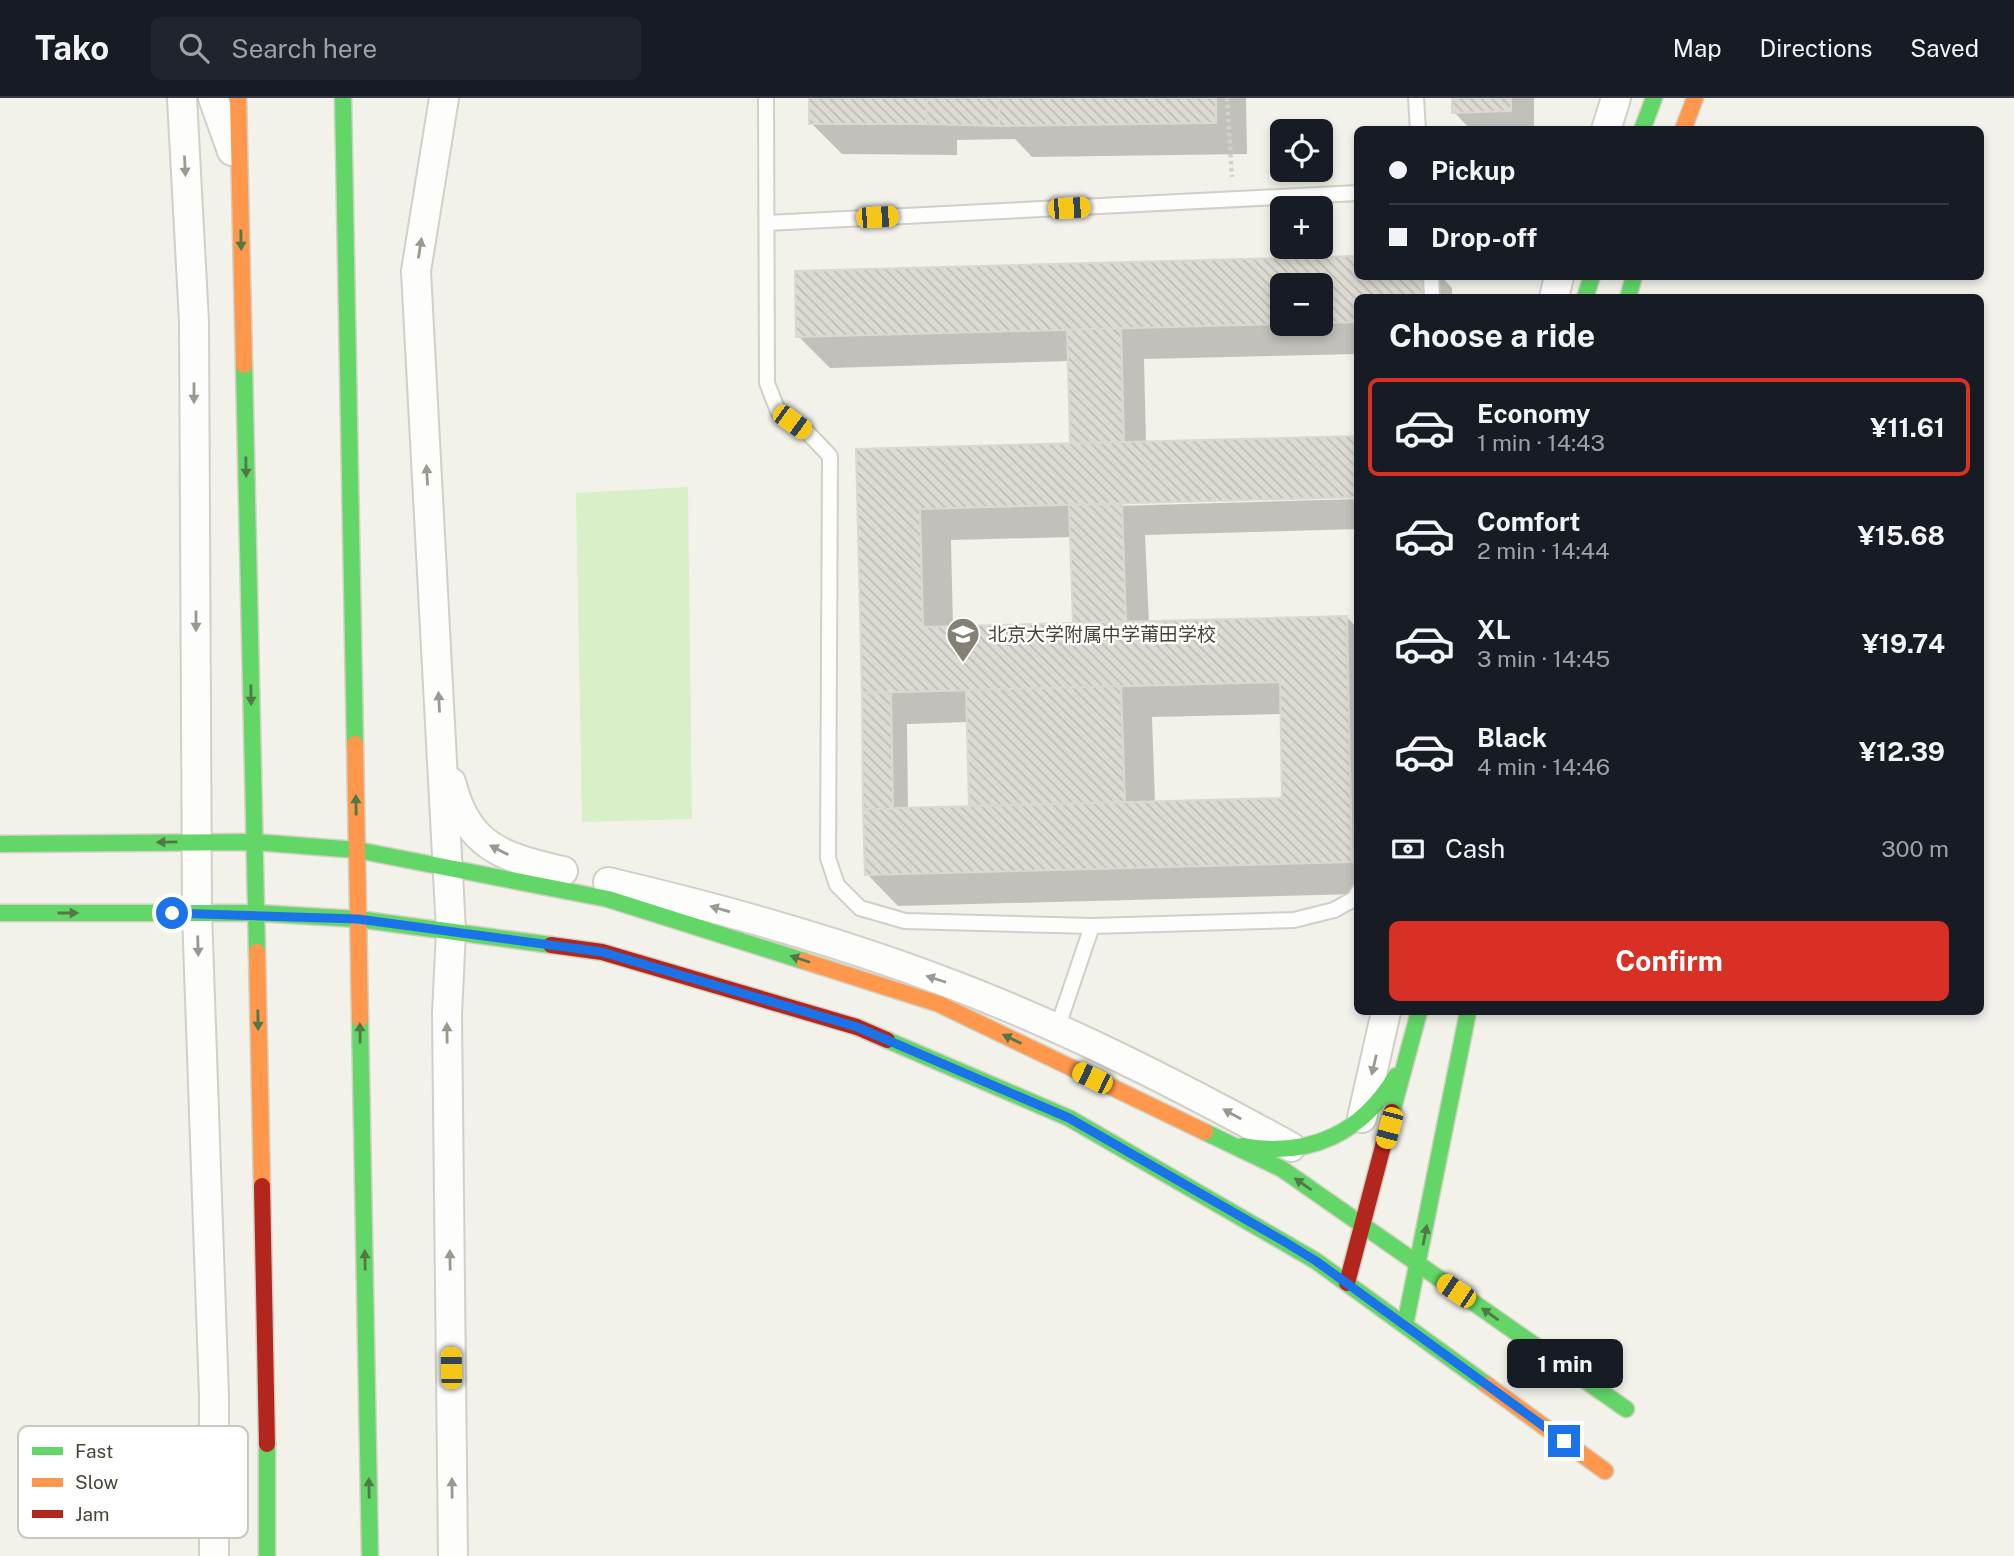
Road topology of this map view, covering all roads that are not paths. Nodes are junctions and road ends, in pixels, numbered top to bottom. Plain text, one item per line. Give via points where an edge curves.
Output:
1 (182, 98) edge
2 (213, 98) edge
3 (238, 98) edge
4 (343, 98) edge
5 (444, 98) edge
6 (766, 98) edge
7 (1416, 98) edge
8 (1695, 98) edge
9 (1639, 102) edge
10 (1418, 126) edge
11 (1611, 126) edge
12 (1642, 126) edge
13 (1684, 126) edge
14 (240, 175) junction
15 (1354, 193) edge
16 (767, 223) junction
17 (442, 746) junction
18 (196, 842) junction
19 (254, 842) junction
20 (0, 844) edge
21 (357, 850) junction
22 (448, 868) junction
23 (563, 871) junction
24 (517, 881) junction
25 (1354, 899) edge
26 (0, 913) edge
27 (197, 913) junction
28 (256, 913) junction
29 (358, 919) junction
30 (1092, 926) junction
31 (450, 931) junction
32 (1385, 1015) edge
33 (1418, 1015) edge
34 (1467, 1015) edge
35 (1057, 1028) junction
36 (1047, 1056) junction
37 (1408, 1056) junction
38 (1362, 1119) junction
39 (1225, 1142) junction
40 (1291, 1147) junction
41 (1363, 1226) junction
42 (1419, 1265) junction
43 (1347, 1283) junction
44 (1405, 1325) junction
45 (1626, 1409) dead end
46 (214, 1426) edge
47 (1605, 1471) dead end
48 (214, 1538) edge
49 (214, 1556) edge
50 (267, 1556) edge
51 (370, 1556) edge
52 (453, 1556) edge

1 -> 18 street via 194,322
2 - 14 street
3 - 14 street
21 -> 4 street
17 -> 5 street via 416,271
6 - 16 lane
7 - 10 lane
8 - 13 street
9 - 11 street
9 - 12 street
14 -> 19 street
15 - 16 lane
16 - 30 lane via 767,383 778,411 830,456 828,859 837,886 860,908 905,921
17 - 22 street
23 -> 17 street via 523,862 473,833 455,795
18 - 19 street
18 -> 20 street
18 - 27 street
19 - 21 street
19 - 28 street
21 - 22 street
21 - 29 street
22 - 24 street
22 - 31 street
23 - 24 street
35 -> 23 street via 947,982 716,907
36 -> 24 street via 939,1004 608,898
25 - 30 lane via 1334,911 1294,920
26 -> 27 street
27 - 28 street
27 -> 46 street
28 - 29 street
28 -> 50 street
29 - 31 street
51 -> 29 street
30 - 35 lane
31 - 43 street via 602,952 857,1027 1069,1118 1296,1248
52 -> 31 street
32 -> 38 street
33 - 37 street
42 -> 34 street
35 - 36 lane
40 -> 35 street via 1188,1090
36 - 39 street
37 - 38 street via 1384,1096
37 - 41 street
38 - 40 street via 1305,1146
39 - 40 street via 1261,1151
41 -> 39 street via 1282,1169
41 - 42 street
41 - 43 street
42 - 44 street
45 -> 42 street
43 - 44 street
44 - 47 street
48 -> 49 street

